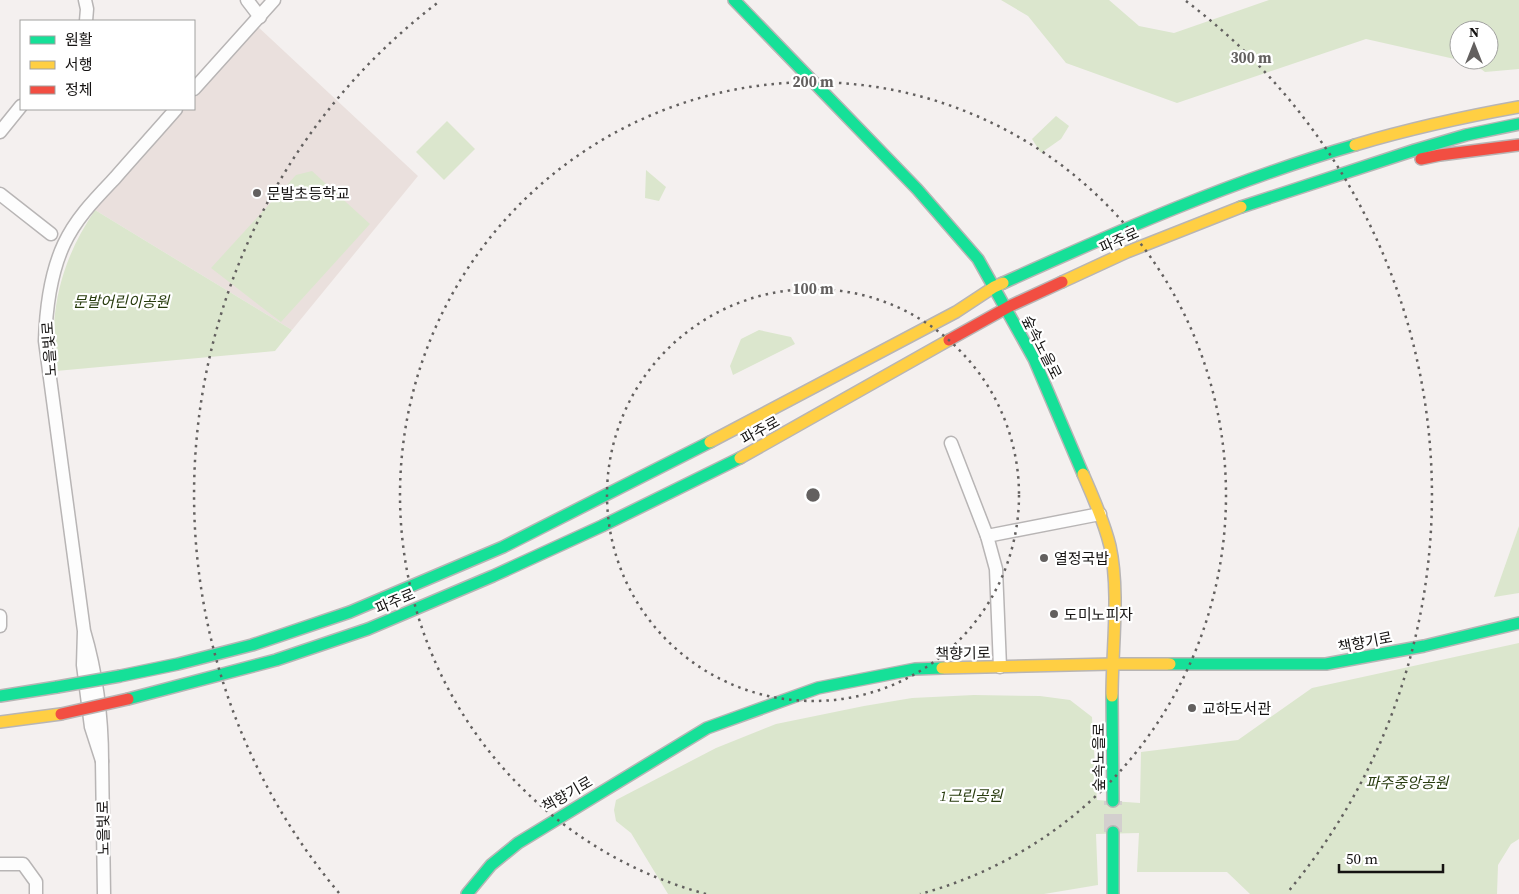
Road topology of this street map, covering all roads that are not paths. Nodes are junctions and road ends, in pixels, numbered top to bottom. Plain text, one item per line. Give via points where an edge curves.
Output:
1 (85, 0) edge
2 (247, 0) edge
3 (274, 0) edge
4 (734, 0) edge
5 (260, 17) junction
6 (86, 20) edge
7 (195, 88) edge
8 (1483, 102) dead end
9 (20, 107) edge
10 (1519, 107) edge
11 (175, 110) edge
12 (1519, 124) edge
13 (0, 132) edge
14 (1519, 145) edge
15 (1302, 160) junction
16 (1296, 189) junction
17 (0, 194) edge
18 (50, 234) dead end
19 (994, 287) junction
20 (1005, 309) junction
21 (951, 443) dead end
22 (1100, 514) junction
23 (987, 536) junction
24 (0, 616) edge
25 (1519, 623) edge
26 (0, 626) edge
27 (1112, 664) junction
28 (1000, 667) junction
29 (0, 696) edge
30 (0, 722) edge
31 (1113, 801) tunnel mouth
32 (1113, 832) tunnel mouth
33 (0, 864) edge
34 (36, 894) edge
35 (104, 894) edge
36 (467, 894) edge
37 (1113, 894) edge

1 - 6 street
2 - 5 street
3 - 5 street
4 - 19 main road, 숲속노을로 via 917,189 978,259
5 - 7 street
8 - 15 main road via 1348,139
9 - 13 street
10 - 15 main road, 파주로 via 1409,129
11 - 35 street, 노을빛로 via 83,213 64,242 46,318 45,341 84,631 82,665 91,727 102,761
12 - 16 main road, 파주로 via 1466,135
14 - 16 main road via 1440,155
15 - 19 main road, 파주로 via 1196,200
16 - 20 main road, 파주로 via 1226,212 1127,252
17 - 18 street
19 - 20 main road, 숲속노을로
19 - 29 main road, 파주로, bridge via 956,312 503,548 350,612 252,645 178,664
20 - 22 main road, 숲속노을로 via 1034,360
20 - 30 main road, 파주로, bridge via 733,462 493,576 368,628 276,660 128,699 61,714
21 - 23 street
22 - 23 street
22 - 27 main road, 숲속노을로 via 1110,546 1114,589
23 - 28 street via 996,569
24 - 26 street
25 - 27 main road, 책향기로 via 1424,646 1326,664
27 - 28 main road, 책향기로
27 - 31 main road, 숲속노을로
28 - 36 main road, 책향기로 via 915,669 818,688 707,728 533,832 495,859
32 - 37 main road
33 - 34 street via 23,864 36,882

